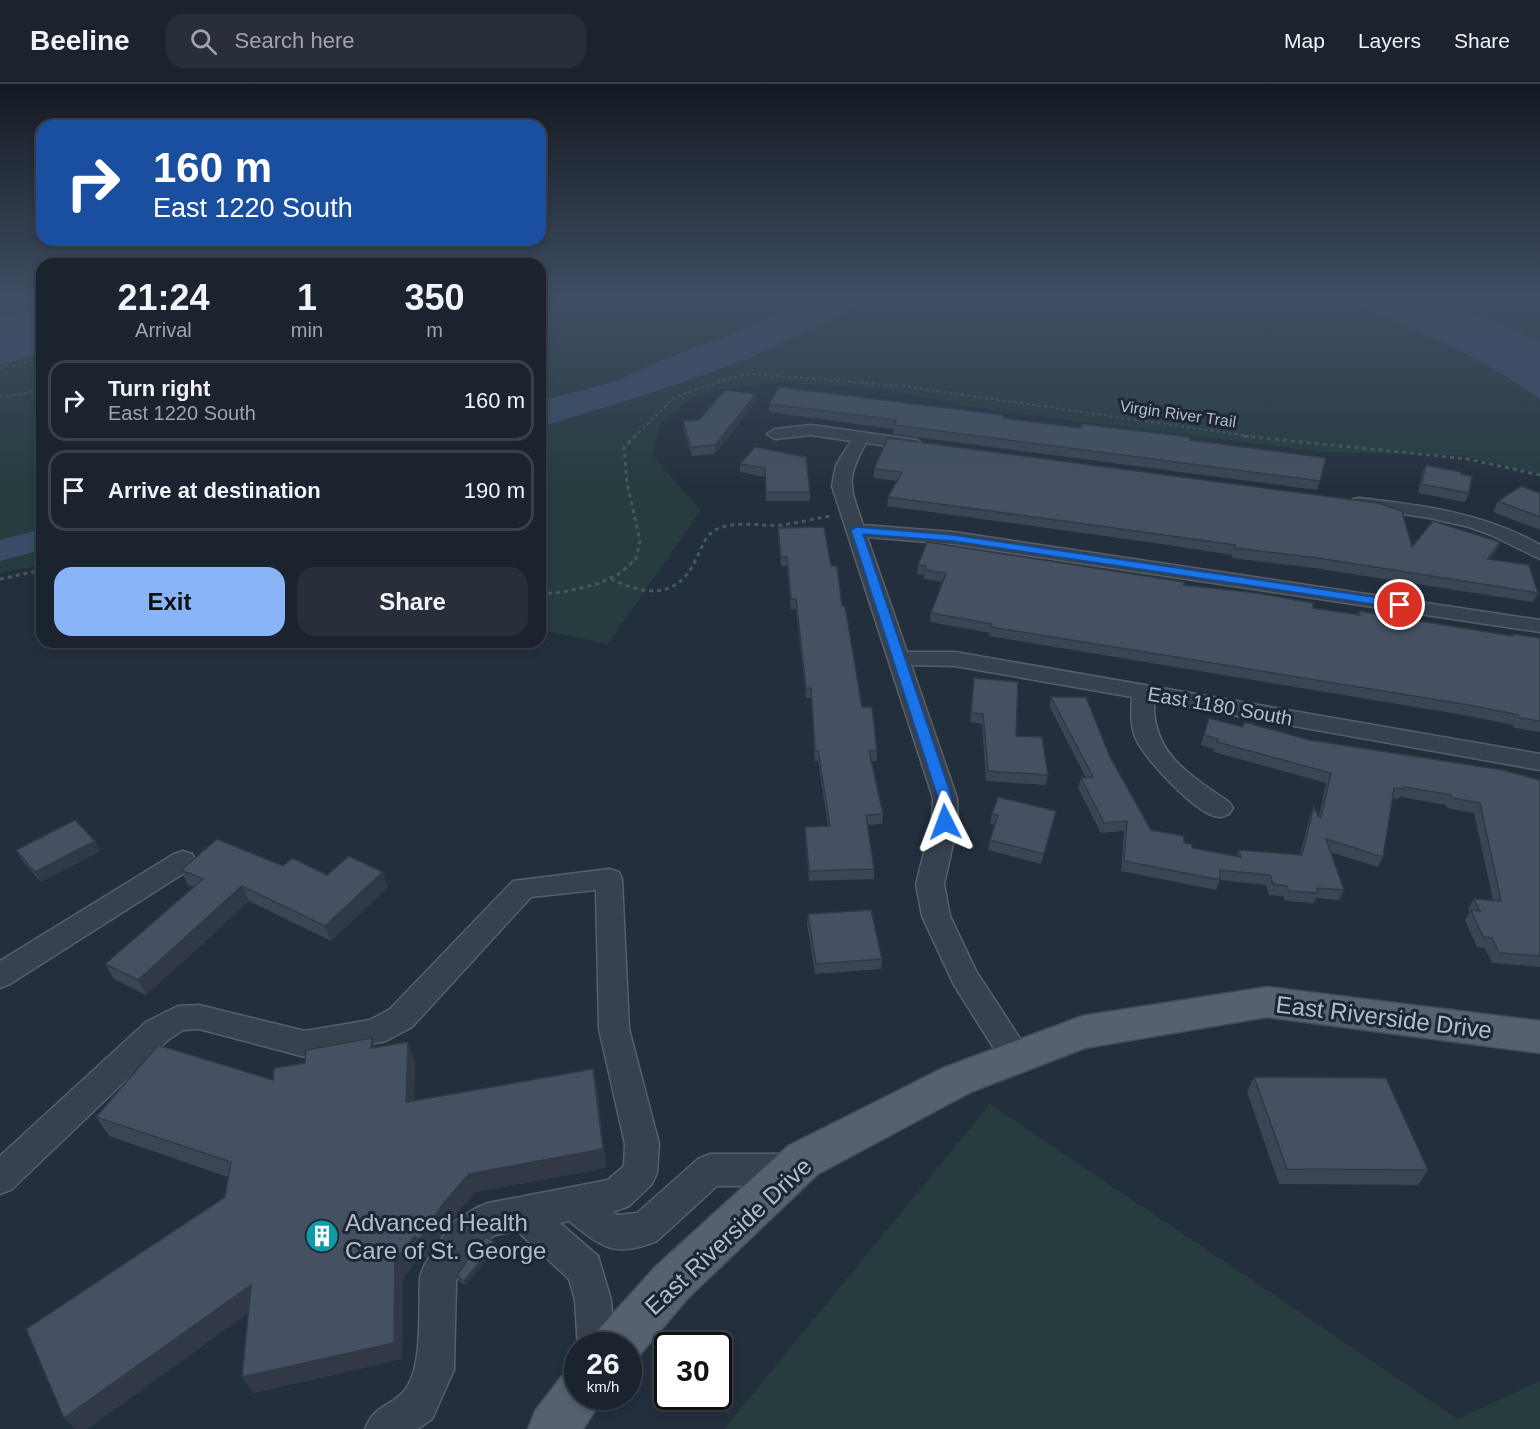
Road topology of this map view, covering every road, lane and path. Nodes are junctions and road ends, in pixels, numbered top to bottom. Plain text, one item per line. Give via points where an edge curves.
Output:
1 (29, 362) edge
2 (0, 368) edge
3 (36, 391) edge
4 (0, 397) edge
5 (775, 434) dead end
6 (861, 437) junction
7 (932, 447) edge
8 (1540, 475) edge
9 (1336, 500) edge
10 (837, 515) dead end
11 (856, 530) junction
12 (1540, 553) edge
13 (36, 571) edge
14 (0, 579) edge
15 (610, 579) junction
16 (546, 593) edge
17 (1540, 626) edge
18 (898, 658) junction
19 (1143, 692) junction
20 (1540, 762) edge
21 (1220, 808) dead end
22 (183, 861) dead end
23 (0, 976) edge
24 (1540, 1037) edge
25 (1016, 1057) junction
26 (793, 1170) junction
27 (0, 1178) edge
28 (574, 1203) junction
29 (523, 1213) junction
30 (594, 1332) edge
31 (628, 1332) edge
32 (567, 1410) edge
33 (385, 1429) edge
34 (553, 1429) edge

1 - 2 path
3 - 4 path
5 - 6 street via 811,430
6 - 7 street
6 - 11 street via 842,475
8 - 15 path, Virgin River Trail via 1468,459 1250,436 902,386 743,375 675,397 624,447 631,500 642,538 634,563
9 - 12 street via 1460,519 1494,529
10 - 15 path via 782,525 717,530 702,542 685,580 668,590 636,589
11 - 17 street via 953,538
11 - 18 street
13 - 14 path
15 - 16 path, Virgin River Trail
18 - 19 street, East 1180 South via 955,659
18 - 25 street via 945,798 945,822 930,884 936,916 964,977
19 - 20 street, East 1180 South
19 - 21 street via 1143,726 1158,756 1184,783
22 - 23 street
24 - 25 main road, East Riverside Drive via 1267,1002 1082,1032
25 - 26 main road, East Riverside Drive via 957,1080 804,1160
26 - 28 street via 710,1170 645,1229 612,1233
26 - 31 main road, East Riverside Drive via 672,1282
27 - 28 street via 157,1031 178,1018 199,1017 305,1044 375,1032 401,1018 523,888 609,879 614,1029 642,1144 640,1173 617,1194
28 - 29 street
29 - 30 street via 585,1269 593,1300
29 - 33 street via 488,1220 465,1235 438,1277 435,1370 418,1405
32 - 34 main road

